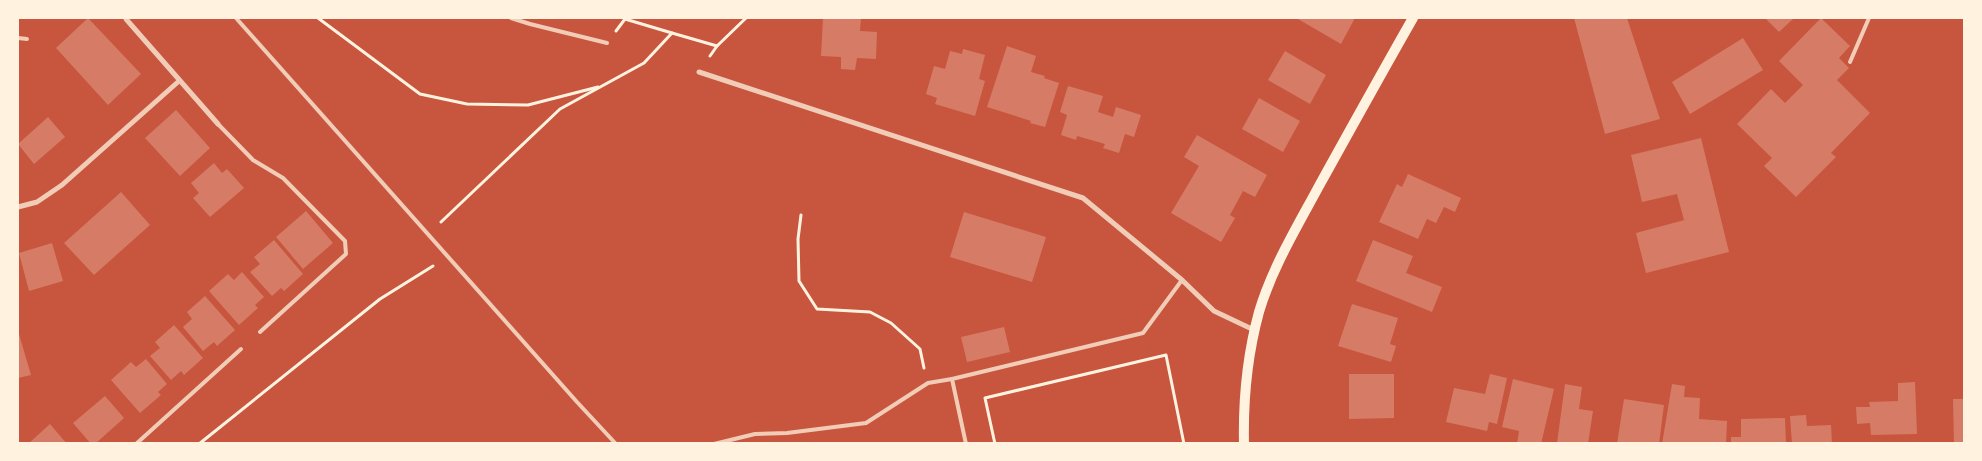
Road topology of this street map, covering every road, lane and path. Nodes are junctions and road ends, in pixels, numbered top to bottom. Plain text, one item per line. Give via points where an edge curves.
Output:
1 (126, 18) edge
2 (236, 18) edge
3 (318, 18) edge
4 (511, 18) edge
5 (746, 18) edge
6 (1413, 18) edge
7 (1869, 18) edge
8 (672, 33) junction
9 (18, 38) edge
10 (27, 38) dead end
11 (607, 43) joint
12 (1850, 62) dead end
13 (699, 72) dead end
14 (179, 81) junction
15 (604, 85) junction
16 (218, 124) joint
17 (18, 207) edge
18 (801, 214) dead end
19 (428, 234) junction
20 (448, 257) junction
21 (1182, 280) junction
22 (1254, 330) junction
23 (260, 332) dead end
24 (240, 349) dead end
25 (952, 380) junction
26 (928, 383) junction
27 (136, 444) edge
28 (199, 444) edge
29 (616, 444) edge
30 (714, 444) edge
31 (966, 444) edge
32 (995, 444) edge
33 (1184, 444) edge
34 (1244, 444) edge

1 - 14 street
2 - 19 lane
3 - 15 path via 420,94 467,104 528,105
4 - 11 lane
5 - 8 path via 716,46
6 - 22 main road via 1282,255
7 - 12 lane
8 - 11 path via 624,19
8 - 15 path via 644,63
9 - 10 lane
13 - 21 street via 1083,198
14 - 16 street
14 - 17 street via 62,184 37,202
15 - 19 path via 560,108
16 - 23 lane via 253,160 283,178 346,241 346,254
18 - 26 path via 798,281 817,309 870,312 890,323 920,349
19 - 20 lane
20 - 28 path via 380,299
20 - 29 lane
21 - 22 street via 1214,311
21 - 25 lane via 1143,333
22 - 34 main road via 1246,370
24 - 27 lane
25 - 26 lane
25 - 31 lane
26 - 30 lane via 866,423 755,434
32 - 33 path via 985,398 1166,356

